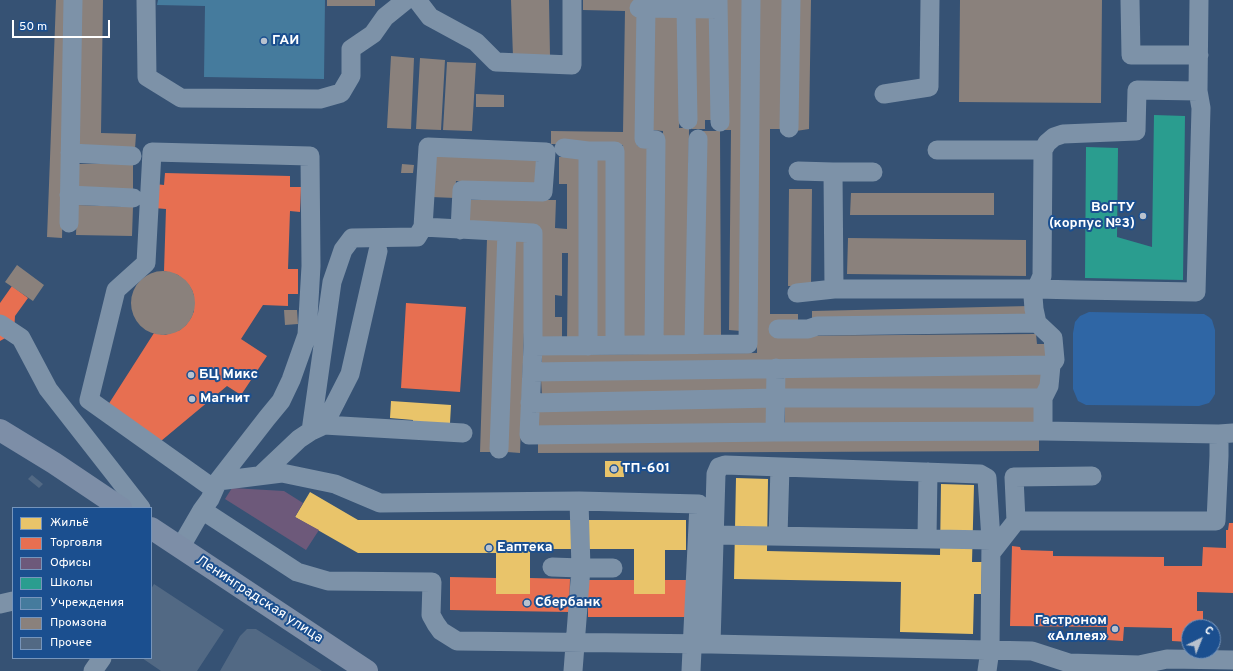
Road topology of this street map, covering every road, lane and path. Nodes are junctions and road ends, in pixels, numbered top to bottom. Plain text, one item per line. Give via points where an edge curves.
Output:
1 (73, 0) edge
2 (146, 0) edge
3 (406, 0) edge
4 (417, 0) edge
5 (572, 0) edge
6 (751, 0) edge
7 (791, 0) edge
8 (930, 0) edge
9 (1130, 0) edge
10 (1199, 0) edge
11 (718, 4) edge
12 (686, 8) junction
13 (1199, 55) junction
14 (1198, 91) junction
15 (884, 94) dead end
16 (688, 120) dead end
17 (720, 122) dead end
18 (789, 128) dead end
19 (698, 139) dead end
20 (564, 148) dead end
21 (937, 150) dead end
22 (1043, 150) junction
23 (588, 151) junction
24 (70, 154) junction
25 (132, 156) dead end
26 (798, 170) dead end
27 (834, 172) junction
28 (873, 172) dead end
29 (69, 195) junction
30 (132, 198) dead end
31 (69, 223) dead end
32 (423, 227) junction
33 (460, 230) junction
34 (506, 232) junction
35 (378, 251) dead end
36 (834, 289) junction
37 (1036, 289) junction
38 (797, 293) dead end
39 (1037, 323) junction
40 (0, 324) edge
41 (778, 329) dead end
42 (694, 344) junction
43 (614, 345) junction
44 (654, 345) junction
45 (533, 346) junction
46 (588, 346) junction
47 (1051, 365) junction
48 (776, 368) junction
49 (532, 372) junction
50 (776, 398) junction
51 (1043, 398) junction
52 (530, 403) junction
53 (318, 428) junction
54 (0, 430) edge
55 (1043, 431) junction
56 (775, 432) junction
57 (463, 433) dead end
58 (1226, 434) edge
59 (499, 449) dead end
60 (780, 467) junction
61 (928, 472) junction
62 (261, 475) junction
63 (1092, 476) dead end
64 (216, 485) junction
65 (579, 501) junction
66 (120, 507) edge
67 (140, 507) edge
68 (202, 510) junction
69 (1016, 521) junction
70 (161, 534) edge
71 (715, 535) junction
72 (778, 536) junction
73 (927, 538) junction
74 (991, 546) junction
75 (552, 567) dead end
76 (581, 568) junction
77 (613, 568) dead end
78 (12, 601) edge
79 (0, 604) edge
80 (575, 642) junction
81 (711, 644) junction
82 (693, 645) junction
83 (990, 650) junction
84 (101, 659) edge
85 (1233, 660) edge
86 (352, 665) edge
87 (93, 671) edge
88 (367, 671) edge
89 (573, 671) edge
90 (691, 671) edge
91 (987, 671) edge

1 - 24 lane
2 - 3 lane via 147,77 181,98 313,99 341,93 351,76 351,49 373,34 385,17
4 - 5 lane via 430,17 476,42 496,62 572,65
6 - 42 lane via 748,344
7 - 18 lane
8 - 15 lane via 929,86
9 - 13 lane via 1132,55
10 - 13 lane
11 - 12 lane
11 - 17 lane
12 - 16 lane
12 - 44 lane via 642,8 644,140 656,140
13 - 14 lane
14 - 22 lane via 1137,90 1136,131 1063,134 1054,137
14 - 37 lane via 1201,108 1196,292
19 - 42 lane
20 - 23 lane
21 - 22 lane
22 - 37 lane via 1042,276
23 - 43 lane via 615,151
23 - 46 lane
24 - 25 lane
24 - 29 lane
26 - 27 lane
27 - 28 lane
27 - 36 lane
29 - 30 lane
29 - 31 lane
32 - 33 lane
32 - 33 lane via 428,147 546,152 543,192 462,190
32 - 53 lane via 417,237 352,238 343,250 332,282
33 - 34 lane
34 - 45 lane via 533,233
34 - 59 lane
35 - 53 lane via 350,374
36 - 37 lane
36 - 38 lane
37 - 39 lane via 1033,296
39 - 41 lane via 817,326 808,329
39 - 47 lane via 1053,338 1055,360
40 - 67 lane via 21,338 48,389
42 - 44 lane
43 - 44 lane
43 - 46 lane
45 - 46 lane
45 - 49 lane
47 - 48 lane
47 - 51 lane via 1049,386
48 - 49 lane
48 - 50 lane
49 - 52 lane
50 - 51 lane
50 - 52 lane
50 - 56 lane
51 - 55 lane
52 - 56 lane via 529,435
53 - 57 lane
53 - 62 lane via 299,439
54 - 66 main road
55 - 56 lane
55 - 58 lane
58 - 69 lane via 1219,456 1216,521
60 - 61 lane
60 - 71 lane via 720,467 716,474
60 - 72 lane
61 - 73 lane
61 - 74 lane via 980,474 987,478
62 - 64 lane
62 - 65 lane via 282,473 335,484 380,502
63 - 69 lane via 1014,477
64 - 64 lane via 281,402 308,335 311,266 310,156 152,152 146,264 116,290 89,400
64 - 68 lane
65 - 76 lane
65 - 82 lane via 699,504
68 - 70 lane
68 - 80 lane via 297,572 328,581 432,582 431,615 441,631 457,641
69 - 74 lane
70 - 86 main road, Ленинградская улица
71 - 72 lane
71 - 81 lane
72 - 73 lane
73 - 74 lane
74 - 83 lane
75 - 76 lane
76 - 77 lane
76 - 80 lane
78 - 79 lane
80 - 82 lane
80 - 89 lane
81 - 82 lane
81 - 83 lane
82 - 90 lane
83 - 85 lane via 1032,651 1069,664 1139,665 1167,659
83 - 91 lane
84 - 87 lane
86 - 88 main road, Ленинградская улица

